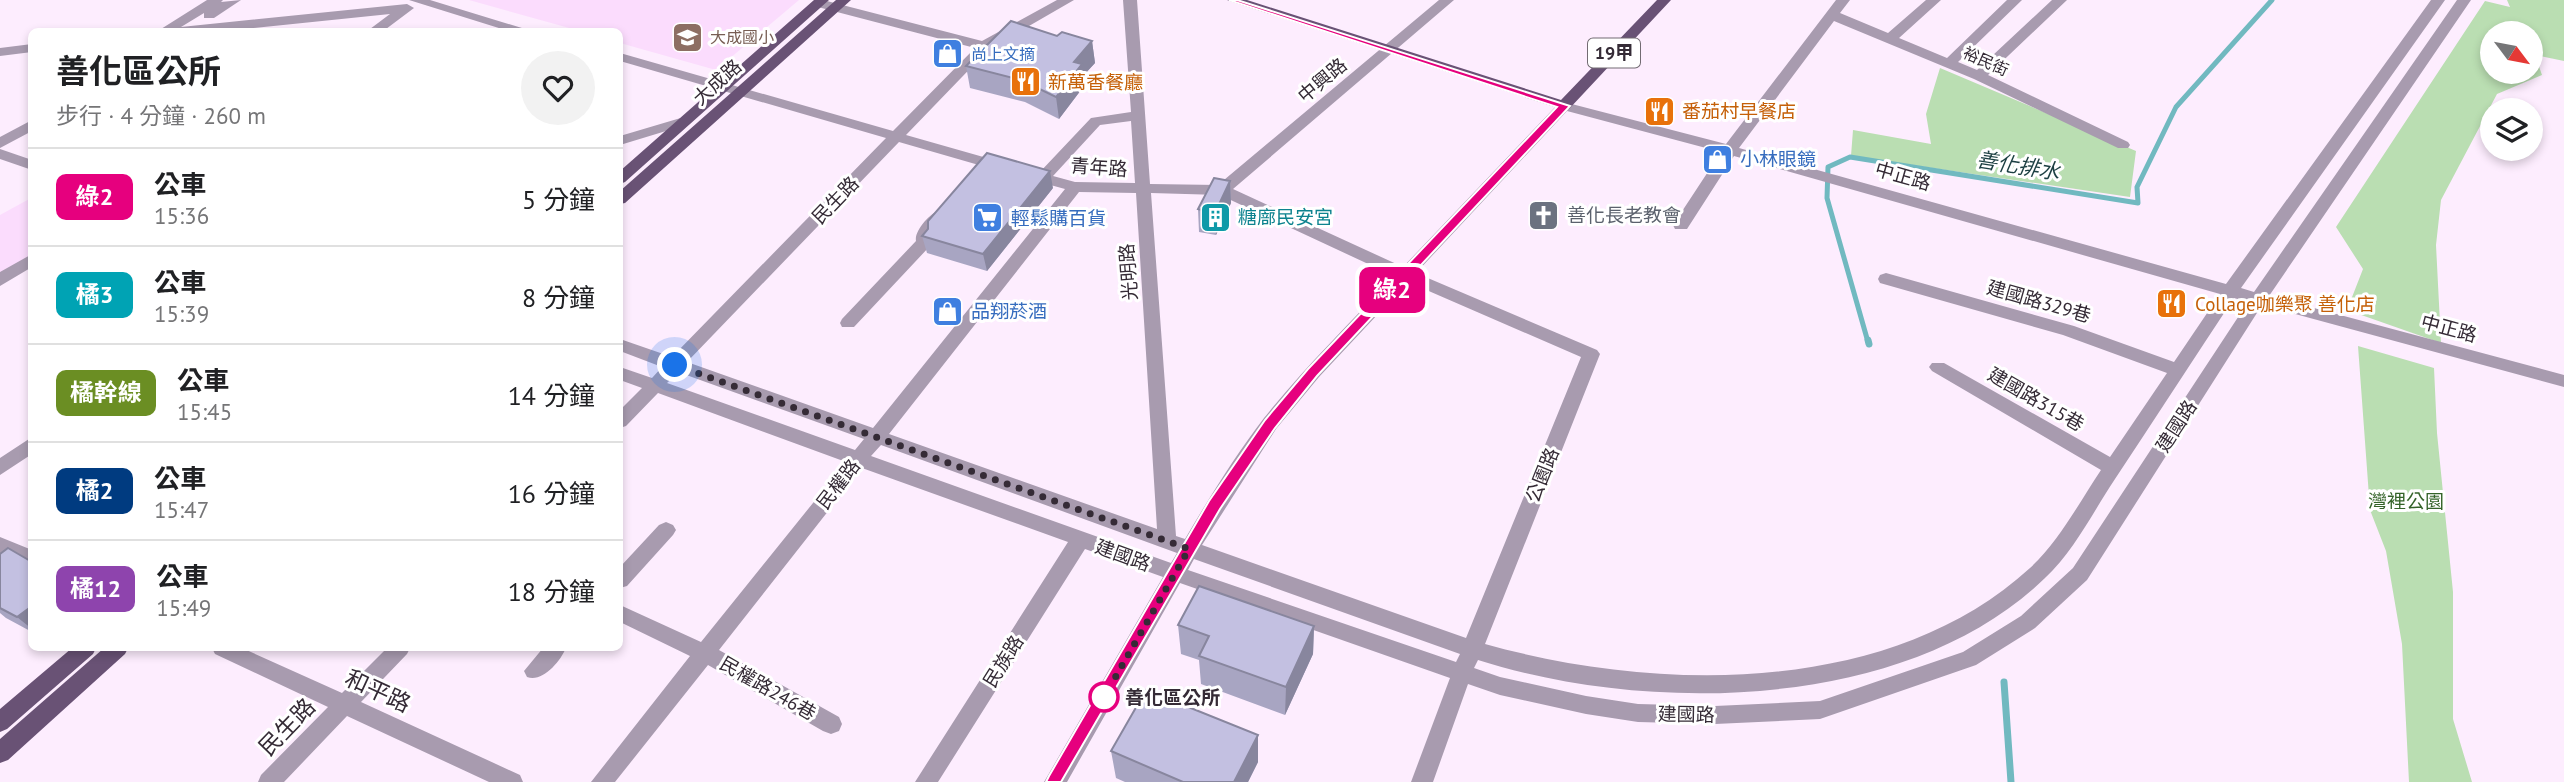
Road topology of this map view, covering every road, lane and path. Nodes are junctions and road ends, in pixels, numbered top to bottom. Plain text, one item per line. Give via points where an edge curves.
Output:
1 (216, 0) edge
2 (234, 0) edge
3 (1067, 0) edge
4 (1130, 0) edge
5 (1234, 0) edge
6 (1447, 0) edge
7 (1664, 0) edge
8 (1843, 0) edge
9 (1934, 0) edge
10 (2015, 0) edge
11 (2060, 0) edge
12 (2438, 0) edge
13 (2464, 0) edge
14 (414, 3) edge
15 (830, 3) edge
16 (1832, 15) junction
17 (276, 27) edge
18 (170, 28) edge
19 (184, 28) edge
20 (252, 28) edge
21 (380, 28) edge
22 (513, 28) edge
23 (1890, 39) junction
24 (984, 46) junction
25 (28, 48) edge
26 (1388, 50) junction
27 (0, 52) edge
28 (623, 58) edge
29 (1949, 64) junction
30 (1979, 76) junction
31 (723, 87) junction
32 (741, 92) junction
33 (1564, 106) junction
34 (28, 113) edge
35 (1138, 116) junction
36 (684, 121) junction
37 (28, 126) edge
38 (3, 135) edge
39 (896, 136) junction
40 (623, 140) edge
41 (28, 142) edge
42 (2123, 145) dead end
43 (1730, 150) junction
44 (0, 154) edge
45 (28, 164) edge
46 (623, 176) edge
47 (1043, 178) junction
48 (1075, 187) junction
49 (1143, 189) junction
50 (1222, 190) junction
51 (623, 196) edge
52 (949, 204) edge
53 (1681, 225) dead end
54 (28, 262) edge
55 (1406, 275) junction
56 (1886, 279) dead end
57 (0, 280) edge
58 (2230, 291) junction
59 (2258, 299) junction
60 (848, 323) dead end
61 (623, 346) edge
62 (675, 365) junction
63 (1938, 367) dead end
64 (2178, 370) junction
65 (623, 374) edge
66 (2564, 381) edge
67 (654, 386) junction
68 (623, 418) edge
69 (877, 436) junction
70 (28, 447) edge
71 (858, 460) junction
72 (0, 468) edge
73 (2113, 468) junction
74 (666, 530) dead end
75 (1080, 540) junction
76 (1167, 541) junction
77 (0, 545) edge
78 (1189, 549) junction
79 (28, 557) edge
80 (1174, 574) junction
81 (623, 577) edge
82 (623, 614) edge
83 (1472, 648) junction
84 (83, 651) edge
85 (115, 651) edge
86 (228, 651) edge
87 (397, 651) edge
88 (553, 651) edge
89 (705, 653) junction
90 (534, 671) dead end
91 (1462, 673) junction
92 (345, 705) junction
93 (0, 722) edge
94 (831, 724) dead end
95 (0, 753) edge
96 (269, 782) edge
97 (512, 782) edge
98 (602, 782) edge
99 (926, 782) edge
100 (1055, 782) edge
101 (1422, 782) edge

1 - 18 street
2 - 19 street
3 - 24 street, 民生路
4 - 35 street, 光明路
5 - 26 main road, 中正路
6 - 26 street, 中興路
7 - 33 main road, 19甲
8 - 16 street
9 - 23 street
10 - 29 street
11 - 30 street
12 - 58 street, 建國路
13 - 59 street, 建國路
14 - 17 street
14 - 21 street
14 - 22 street
15 - 24 street
15 - 31 main road, 大成路
15 - 32 main road, 大成路
16 - 23 street, 裕民街
16 - 43 street
17 - 20 street
23 - 29 street, 裕民街
24 - 39 street, 民生路
25 - 27 street
26 - 33 main road, 中正路
26 - 50 street, 中興路
28 - 31 street, 青年路
29 - 30 street, 裕民街
30 - 42 street, 裕民街
31 - 32 street, 青年路
31 - 36 main road, 大成路
32 - 39 street, 青年路
32 - 51 main road, 大成路
33 - 43 street, 中正路
33 - 55 street
34 - 38 street
35 - 47 street via 1096,121
35 - 49 street, 光明路
36 - 40 street
36 - 46 main road, 大成路
37 - 38 street
38 - 41 street
39 - 47 street, 青年路 via 981,167
39 - 62 street, 民生路
43 - 53 street
43 - 58 street, 中正路
44 - 45 street
47 - 48 street, 青年路
48 - 49 street, 青年路
48 - 69 street, 民權路
49 - 50 street, 青年路
49 - 76 street, 光明路
50 - 55 street, 青年路
52 - 60 street via 922,236 924,242
54 - 57 street
55 - 78 street via 1292,396 1222,492
55 - 83 street, 公園路 via 1591,354
56 - 64 street, 建國路329巷 via 2068,330
58 - 59 street, 中正路
58 - 64 street, 建國路
59 - 66 street, 中正路
59 - 91 street, 建國路 via 2080,575 2047,608 1969,659 1820,710 1776,713 1638,713 1586,705
61 - 62 street, 建國路
62 - 67 street, 民生路
62 - 69 street, 建國路
63 - 73 street, 建國路315巷
64 - 73 street, 建國路
65 - 67 street, 建國路
67 - 68 street, 民生路
67 - 71 street, 建國路
69 - 71 street, 民權路
69 - 76 street, 建國路
70 - 72 street
71 - 75 street, 建國路
71 - 89 street, 民權路
73 - 83 street, 建國路 via 2040,572 1976,621 1882,660 1800,680 1727,687 1603,677
74 - 81 street
75 - 80 street, 建國路
75 - 99 street, 民族路
76 - 78 street, 建國路
77 - 79 street
78 - 80 street
78 - 83 street, 建國路
80 - 91 street, 建國路
80 - 100 street
82 - 89 street, 民權路246巷
83 - 91 street, 公園路
84 - 93 main road
85 - 95 main road
86 - 92 street, 和平路
87 - 92 street, 民生路
88 - 90 street
89 - 94 street, 民權路246巷
89 - 98 street, 民權路
91 - 101 street, 公園路
92 - 96 street, 民生路
92 - 97 street, 和平路

